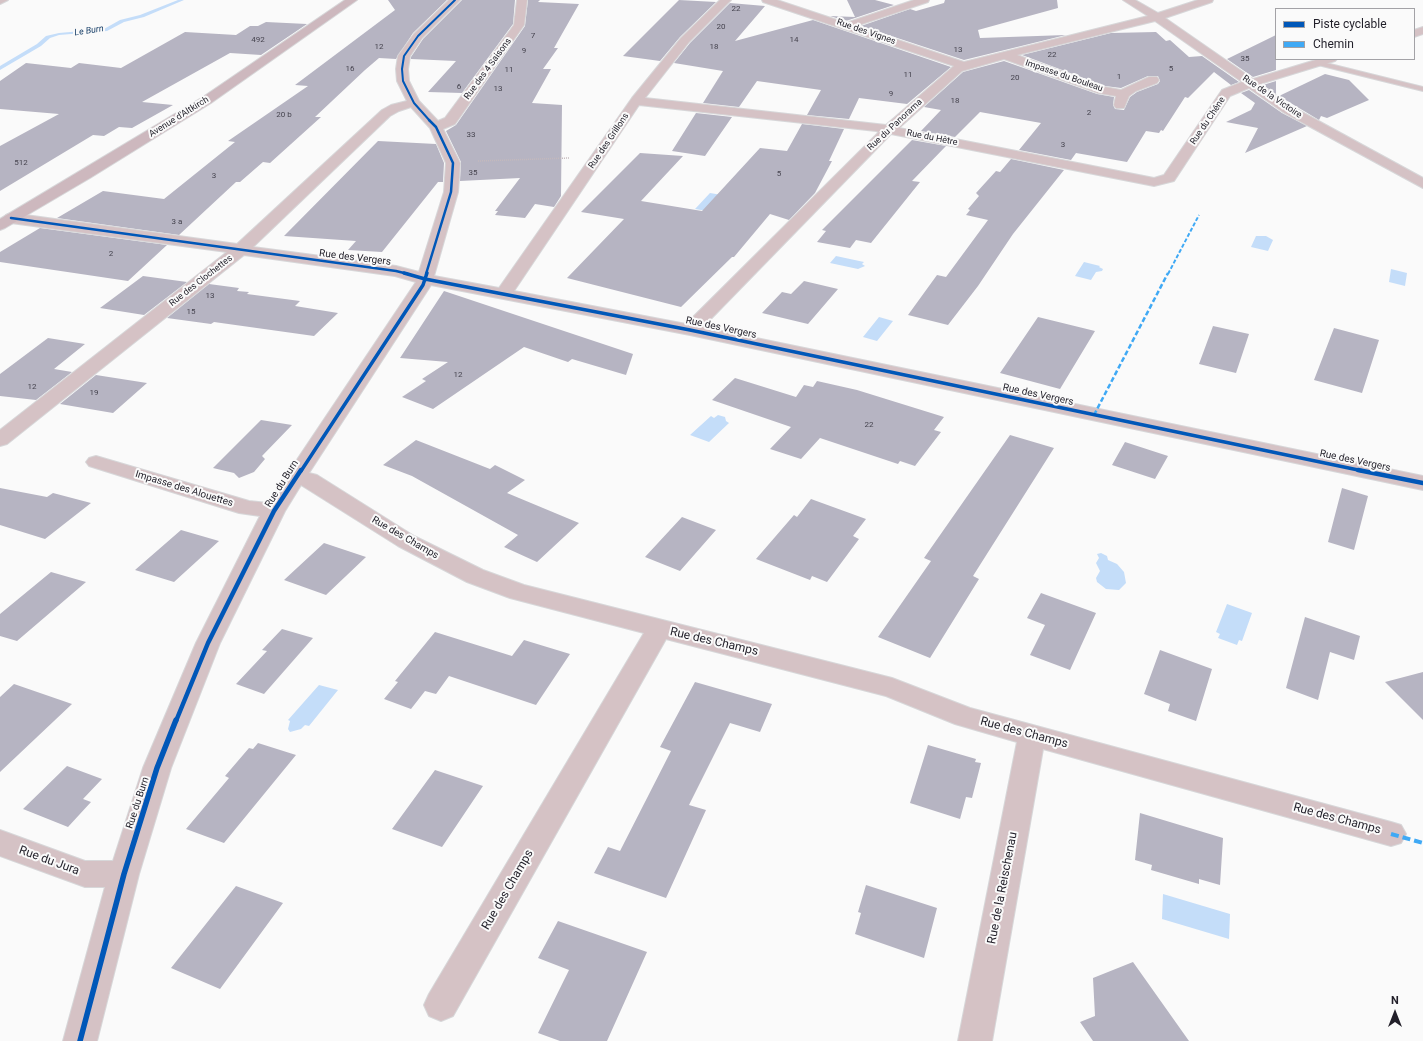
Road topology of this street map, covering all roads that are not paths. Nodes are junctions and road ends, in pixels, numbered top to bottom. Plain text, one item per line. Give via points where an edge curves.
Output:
1 (5, 0) edge
2 (352, 0) edge
3 (456, 0) edge
4 (522, 0) edge
5 (726, 0) edge
6 (767, 0) edge
7 (924, 0) edge
8 (1128, 0) edge
9 (1208, 0) edge
10 (0, 2) edge
11 (1157, 17) junction
12 (847, 26) junction
13 (1005, 55) junction
14 (1326, 61) edge
15 (964, 66) junction
16 (1153, 80) dead end
17 (1251, 84) junction
18 (1423, 89) edge
19 (636, 101) junction
20 (414, 102) junction
21 (436, 127) junction
22 (888, 130) junction
23 (1154, 182) joint
24 (1423, 184) edge
25 (6, 222) edge
26 (239, 251) junction
27 (424, 278) junction
28 (504, 293) junction
29 (690, 330) junction
30 (0, 440) edge
31 (96, 462) dead end
32 (294, 478) junction
33 (1423, 483) edge
34 (274, 511) junction
35 (659, 629) junction
36 (1032, 735) junction
37 (1391, 834) dead end
38 (0, 843) edge
39 (124, 874) junction
40 (441, 1005) dead end
41 (80, 1041) edge
42 (975, 1041) edge

1 - 10 lane
2 - 25 main road, Avenue d'Altkirch via 207,100
3 - 20 street, Rue du Burn via 418,36 404,56 403,81
4 - 21 street, Rue des 4 Saisons via 519,25 450,121
5 - 19 street, Rue des Grillons via 685,40
6 - 12 street, Rue des Vignes
7 - 12 street
8 - 11 street, Rue de la Victoire
9 - 11 street, Rue du Panorama
11 - 13 street, Rue du Panorama
11 - 17 street, Rue de la Victoire
12 - 15 street, Rue des Vignes
13 - 15 street, Rue du Panorama
13 - 16 street, Impasse du Bouleau via 1102,90 1122,100 1132,88
14 - 17 street, Rue du Chêne
14 - 18 lane
15 - 22 street, Rue du Panorama
17 - 23 street, Rue du Chêne via 1226,93 1169,178
17 - 24 street, Rue de la Victoire via 1287,109
19 - 22 street, Rue du Hêtre via 855,124
19 - 28 street, Rue des Grillons
20 - 21 street, Rue du Burn
20 - 26 street, Rue des Clochettes via 386,113
21 - 27 street, Rue du Burn via 453,163 451,192
22 - 23 street, Rue du Hêtre
22 - 29 street, Rue du Panorama
25 - 26 street, Rue des Vergers
26 - 27 street, Rue des Vergers via 396,271
26 - 30 street, Rue des Clochettes
27 - 28 street, Rue des Vergers
27 - 32 street, Rue du Burn via 423,285
28 - 29 street, Rue des Vergers
29 - 33 street, Rue des Vergers
31 - 34 street, Impasse des Alouettes via 247,508
32 - 34 street, Rue du Burn
32 - 35 street, Rue des Champs via 310,480 406,541 475,576 518,592
34 - 39 street, Rue du Burn via 208,643 158,768
35 - 36 street, Rue des Champs via 892,688 964,717
35 - 40 street, Rue des Champs
36 - 37 street, Rue des Champs
36 - 42 street, Rue de la Reischenau
38 - 39 street, Rue du Jura via 85,874
39 - 41 street, Rue du Burn

